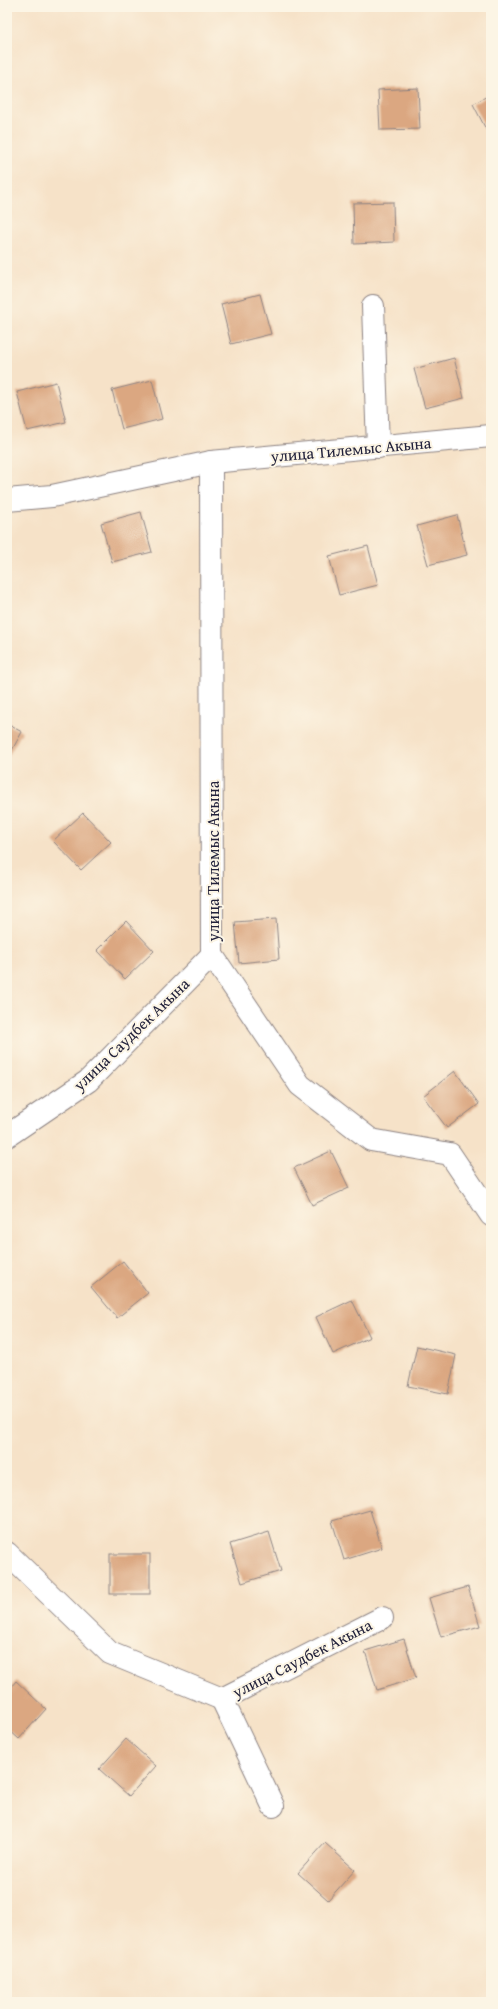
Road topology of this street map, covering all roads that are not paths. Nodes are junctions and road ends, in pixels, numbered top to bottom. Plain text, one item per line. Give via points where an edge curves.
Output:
1 (373, 306) dead end
2 (491, 436) edge
3 (378, 447) junction
4 (211, 462) junction
5 (7, 500) edge
6 (212, 955) junction
7 (7, 1136) edge
8 (491, 1215) edge
9 (7, 1553) edge
10 (382, 1618) dead end
11 (222, 1698) junction
12 (273, 1806) dead end

1 - 3 street
2 - 3 street, улица Тилемыс Акына
3 - 4 street, улица Тилемыс Акына
4 - 5 street, улица Тилемыс Акына via 52,496
4 - 6 street, улица Тилемыс Акына
6 - 7 street, улица Саудбек Акына via 88,1081
6 - 8 street, улица Тилемыс Акына via 300,1085 371,1140 450,1154
9 - 11 street, улица Саудбек Акына via 110,1652
10 - 11 street, улица Саудбек Акына
11 - 12 street

